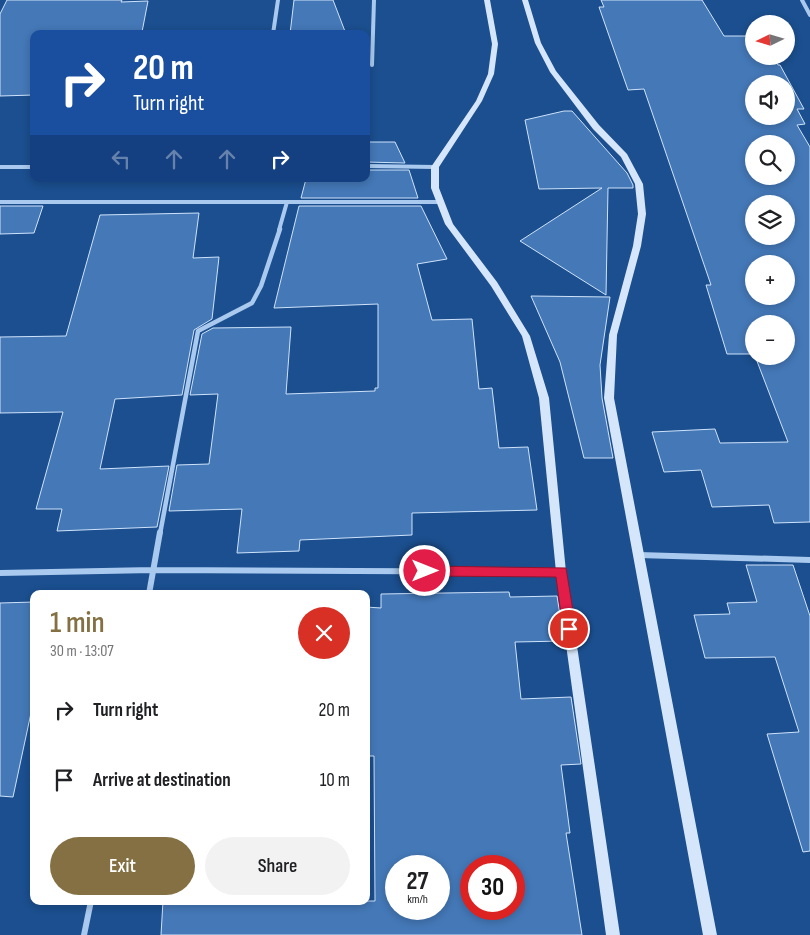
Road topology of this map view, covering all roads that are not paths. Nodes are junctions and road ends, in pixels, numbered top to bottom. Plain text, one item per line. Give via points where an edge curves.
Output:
1 (278, 0) edge
2 (374, 0) edge
3 (487, 0) edge
4 (525, 0) edge
5 (802, 0) edge
6 (810, 15) edge
7 (274, 30) edge
8 (372, 65) dead end
9 (370, 166) edge
10 (0, 167) edge
11 (30, 167) edge
12 (435, 167) junction
13 (0, 202) edge
14 (287, 202) junction
15 (440, 202) junction
16 (639, 555) junction
17 (810, 560) edge
18 (153, 570) junction
19 (561, 572) junction
20 (0, 573) edge
21 (150, 590) edge
22 (90, 905) edge
23 (84, 935) edge
24 (613, 935) edge
25 (710, 935) edge

1 - 7 street
2 - 8 street
3 - 12 main road via 495,44 491,74 479,101
4 - 16 main road via 538,43 553,72 596,127 624,156 639,184 642,214 637,246 613,336 609,398
5 - 6 street
9 - 12 street
10 - 11 street
12 - 15 main road via 435,188
13 - 14 street
14 - 15 street
14 - 18 street via 257,299 226,319 211,322 198,330
15 - 19 main road via 449,224 494,284 526,336 544,398
16 - 17 street
16 - 25 main road
18 - 19 street
18 - 20 street
18 - 21 street
19 - 24 main road
22 - 23 street

